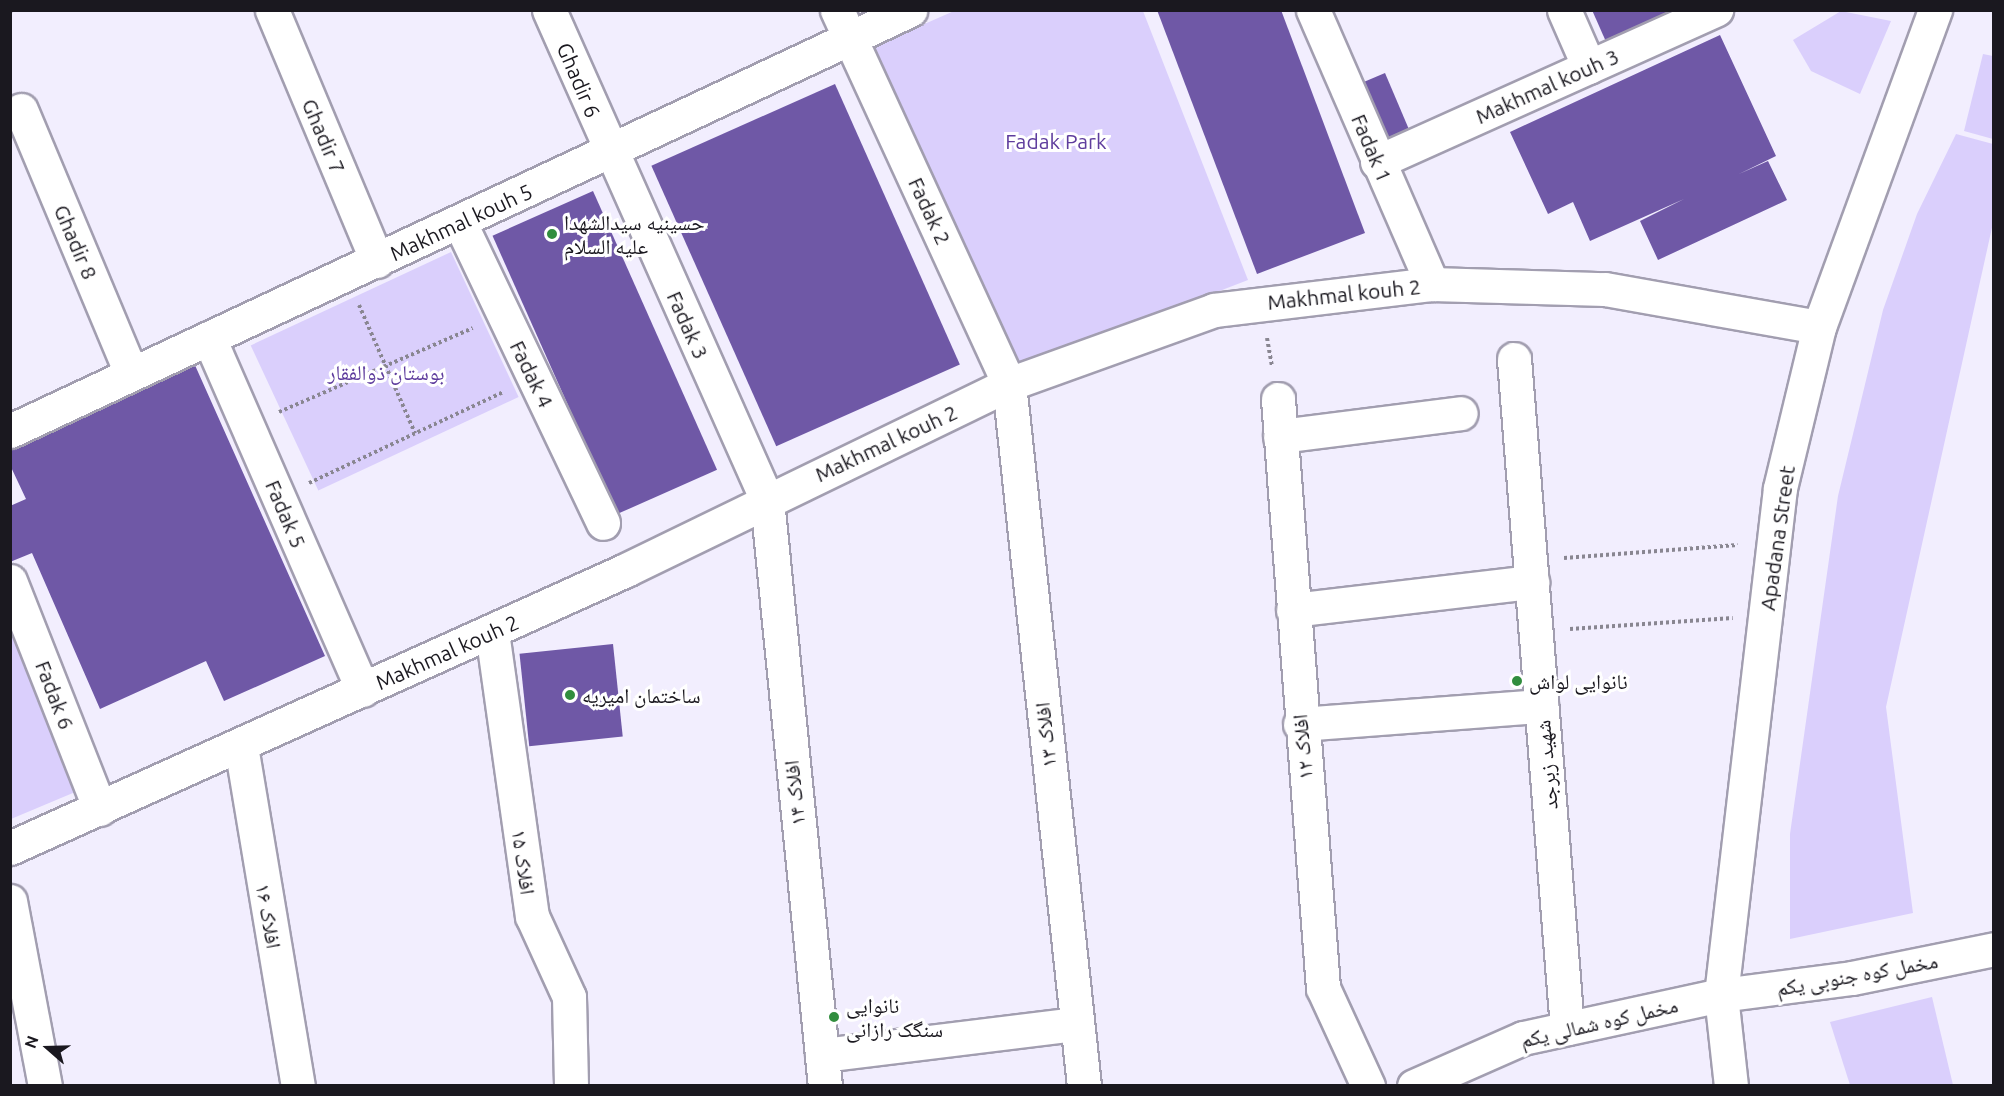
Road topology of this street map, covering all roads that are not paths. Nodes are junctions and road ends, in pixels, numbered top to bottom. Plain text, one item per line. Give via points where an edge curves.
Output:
1 (272, 10) edge
2 (549, 10) edge
3 (910, 10) edge
4 (1313, 10) edge
5 (1564, 10) edge
6 (1716, 10) edge
7 (1935, 10) edge
8 (843, 24) edge
9 (1589, 67) junction
10 (21, 110) dead end
11 (608, 150) junction
12 (1377, 162) junction
13 (461, 225) junction
14 (377, 261) junction
15 (1432, 284) junction
16 (1819, 327) junction
17 (209, 338) junction
18 (1514, 359) dead end
19 (131, 373) junction
20 (1009, 384) junction
21 (1278, 399) road end
22 (1461, 413) dead end
23 (10, 431) edge
24 (1280, 436) junction
25 (767, 500) junction
26 (603, 523) dead end
27 (1531, 572) junction
28 (10, 581) edge
29 (1293, 610) junction
30 (492, 632) junction
31 (363, 690) junction
32 (1541, 706) junction
33 (1300, 724) junction
34 (241, 746) junction
35 (100, 809) junction
36 (10, 848) edge
37 (10, 901) edge
38 (1994, 949) edge
39 (1721, 995) junction
40 (1074, 1024) junction
41 (1567, 1028) junction
42 (824, 1070) edge
43 (45, 1086) edge
44 (298, 1086) edge
45 (571, 1086) edge
46 (1084, 1086) edge
47 (1368, 1086) edge
48 (1414, 1086) edge
49 (1731, 1086) edge

1 - 14 street, Ghadir 7
2 - 11 street, Ghadir 6
3 - 8 street, Makhmal kouh 5
4 - 12 street, Fadak 1
5 - 9 street
6 - 9 street, Makhmal kouh 3
7 - 16 street, Apadana Street
8 - 11 street, Makhmal kouh 5
8 - 20 street, Fadak 2
9 - 12 street, Makhmal kouh 3
10 - 19 street, Ghadir 8
11 - 13 street, Makhmal kouh 5
11 - 25 street, Fadak 3
12 - 15 street, Fadak 1
13 - 14 street, Makhmal kouh 5
13 - 26 street, Fadak 4
14 - 17 street, Makhmal kouh 5
15 - 16 street, Makhmal kouh 2 via 1605,289
15 - 20 street, Makhmal kouh 2 via 1214,310
16 - 39 street, Apadana Street via 1780,488
17 - 19 street, Makhmal kouh 5
17 - 31 street, Fadak 5
18 - 27 street, شهید زبرجد
19 - 23 street, Makhmal kouh 5
20 - 25 street, Makhmal kouh 2
20 - 40 street, افلاک ۱۳
21 - 24 street, افلاک ۱۲
22 - 24 street
24 - 29 street, افلاک ۱۲
25 - 30 street, Makhmal kouh 2
25 - 42 street, افلاک ۱۴
27 - 29 street
27 - 32 street, شهید زبرجد
28 - 35 street, Fadak 6
29 - 33 street, افلاک ۱۲
30 - 31 street, Makhmal kouh 2
30 - 45 street, افلاک ۱۵ via 532,916 569,997
31 - 34 street, Makhmal kouh 2
32 - 33 street
32 - 41 street, شهید زبرجد
33 - 47 street, افلاک ۱۲ via 1323,988
34 - 35 street, Makhmal kouh 2
34 - 44 street, افلاک ۱۶
35 - 36 street, Makhmal kouh 2
37 - 43 street
38 - 39 street, مخمل کوه جنوبی یکم via 1852,978
39 - 41 street, مخمل کوه شمالی‌ یکم
39 - 49 street, Apadana Street
40 - 42 street
40 - 46 street, افلاک ۱۳
41 - 48 street, مخمل کوه شمالی‌ یکم via 1523,1038

